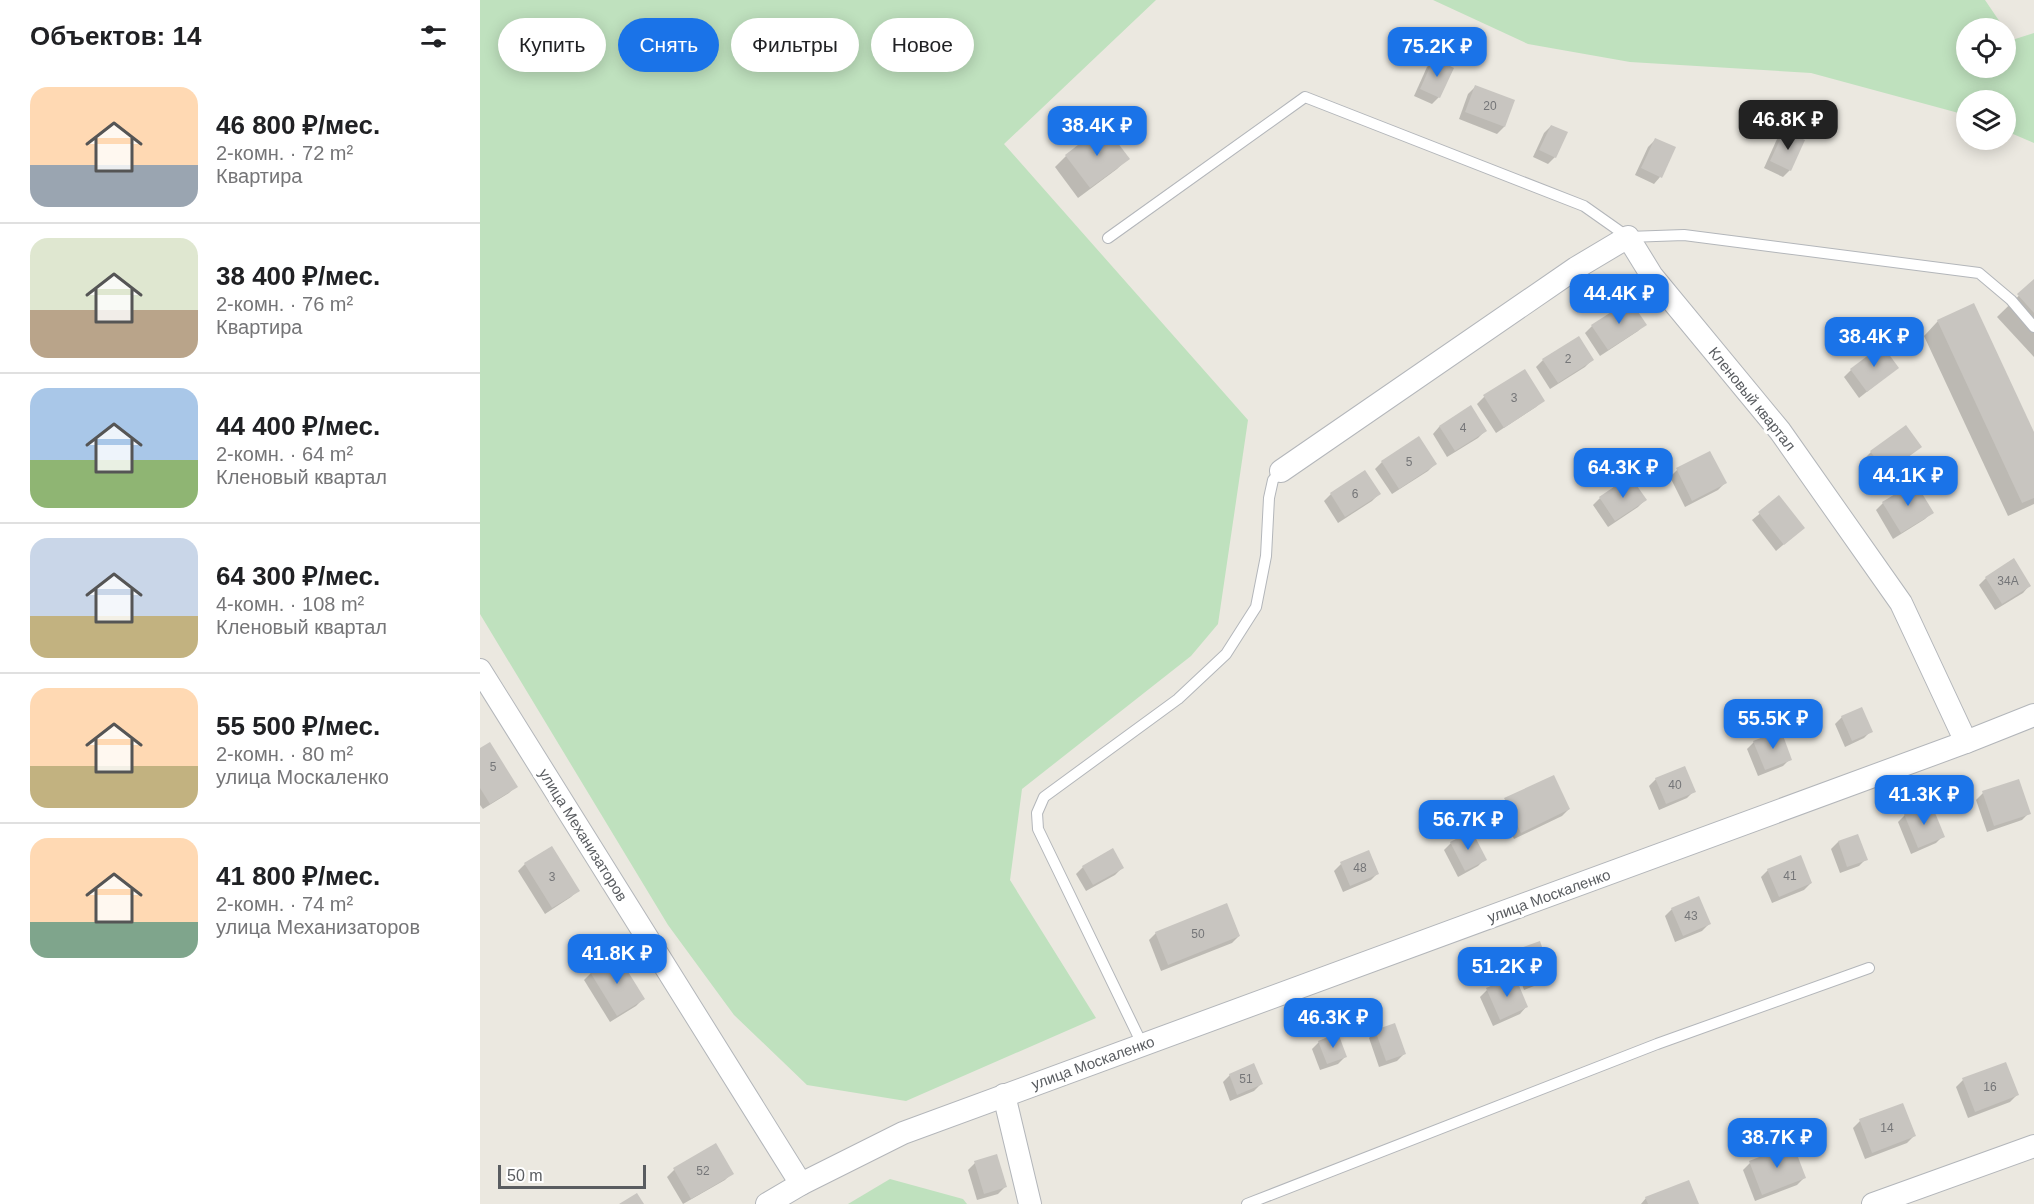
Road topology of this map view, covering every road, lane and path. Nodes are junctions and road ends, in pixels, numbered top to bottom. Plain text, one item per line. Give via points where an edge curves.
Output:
1 (1628, 237) junction
2 (1108, 238) dead end
3 (2034, 327) edge
4 (1281, 471) joint
5 (480, 670) edge
6 (2034, 715) edge
7 (1966, 742) junction
8 (1869, 968) dead end
9 (1143, 1046) junction
10 (1004, 1095) junction
11 (2034, 1146) edge
12 (801, 1184) junction
13 (1923, 1195) edge
14 (767, 1204) edge
15 (1030, 1204) edge
16 (1247, 1204) edge
17 (1873, 1204) edge

1 - 2 lane via 1584,206 1305,97
1 - 3 lane via 1684,235 1979,273 2011,300
1 - 4 street via 1576,268
1 - 7 street, Кленовый квартал via 1652,276 1780,430 1901,603
4 - 9 lane via 1269,498 1266,556 1256,607 1226,654 1178,699 1044,797 1037,813 1038,829
5 - 12 street, улица Механизаторов
6 - 7 street, улица Москаленко
7 - 9 street, улица Москаленко
8 - 16 lane via 1646,1049
9 - 10 street, улица Москаленко
10 - 12 street, улица Москаленко via 903,1133
10 - 15 street
11 - 13 street
12 - 14 street, улица Москаленко
13 - 17 street

